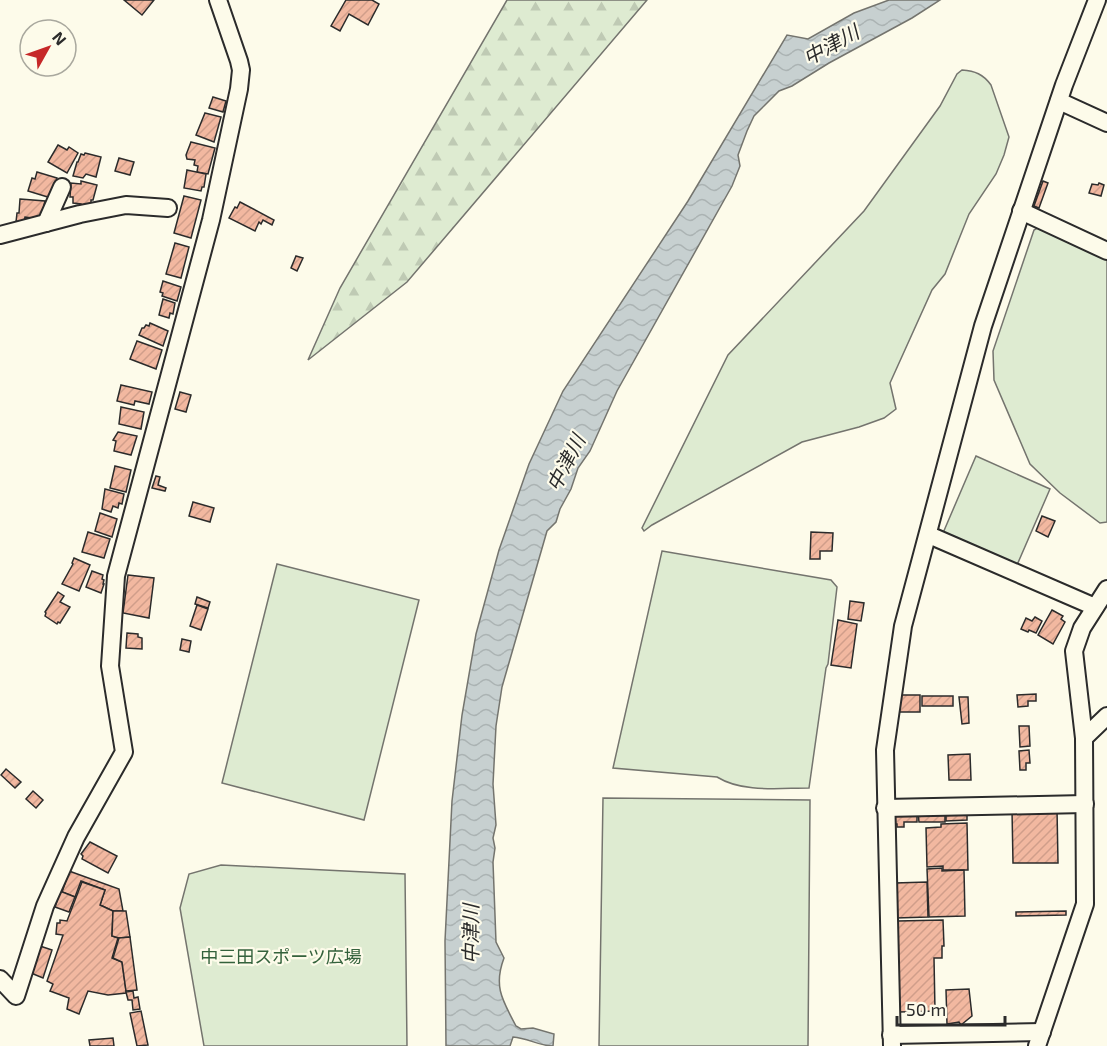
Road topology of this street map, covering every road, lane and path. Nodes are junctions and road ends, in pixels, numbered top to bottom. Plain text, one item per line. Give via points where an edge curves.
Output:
1 (218, 0) edge
2 (1096, 0) edge
3 (1059, 102) junction
4 (1107, 123) edge
5 (62, 187) dead end
6 (168, 208) dead end
7 (1021, 211) junction
8 (46, 223) junction
9 (0, 235) edge
10 (1107, 251) edge
11 (929, 535) junction
12 (1107, 589) edge
13 (1095, 607) junction
14 (1107, 716) edge
15 (1084, 738) junction
16 (1084, 804) junction
17 (885, 808) junction
18 (0, 979) edge
19 (1039, 1039) edge
20 (892, 1040) edge

1 - 18 street via 239,61 239,89 211,219 116,576 110,666 124,752 76,837 45,906 16,996
2 - 3 street
3 - 4 street
3 - 7 street
5 - 8 street
6 - 8 street via 126,205
7 - 10 street
7 - 11 street via 983,326
8 - 9 street
11 - 13 street
11 - 17 street via 896,666 885,750
12 - 13 street
13 - 15 street via 1074,651
14 - 15 street
15 - 16 street
16 - 17 street
16 - 19 street via 1085,904
17 - 20 street
19 - 20 street

